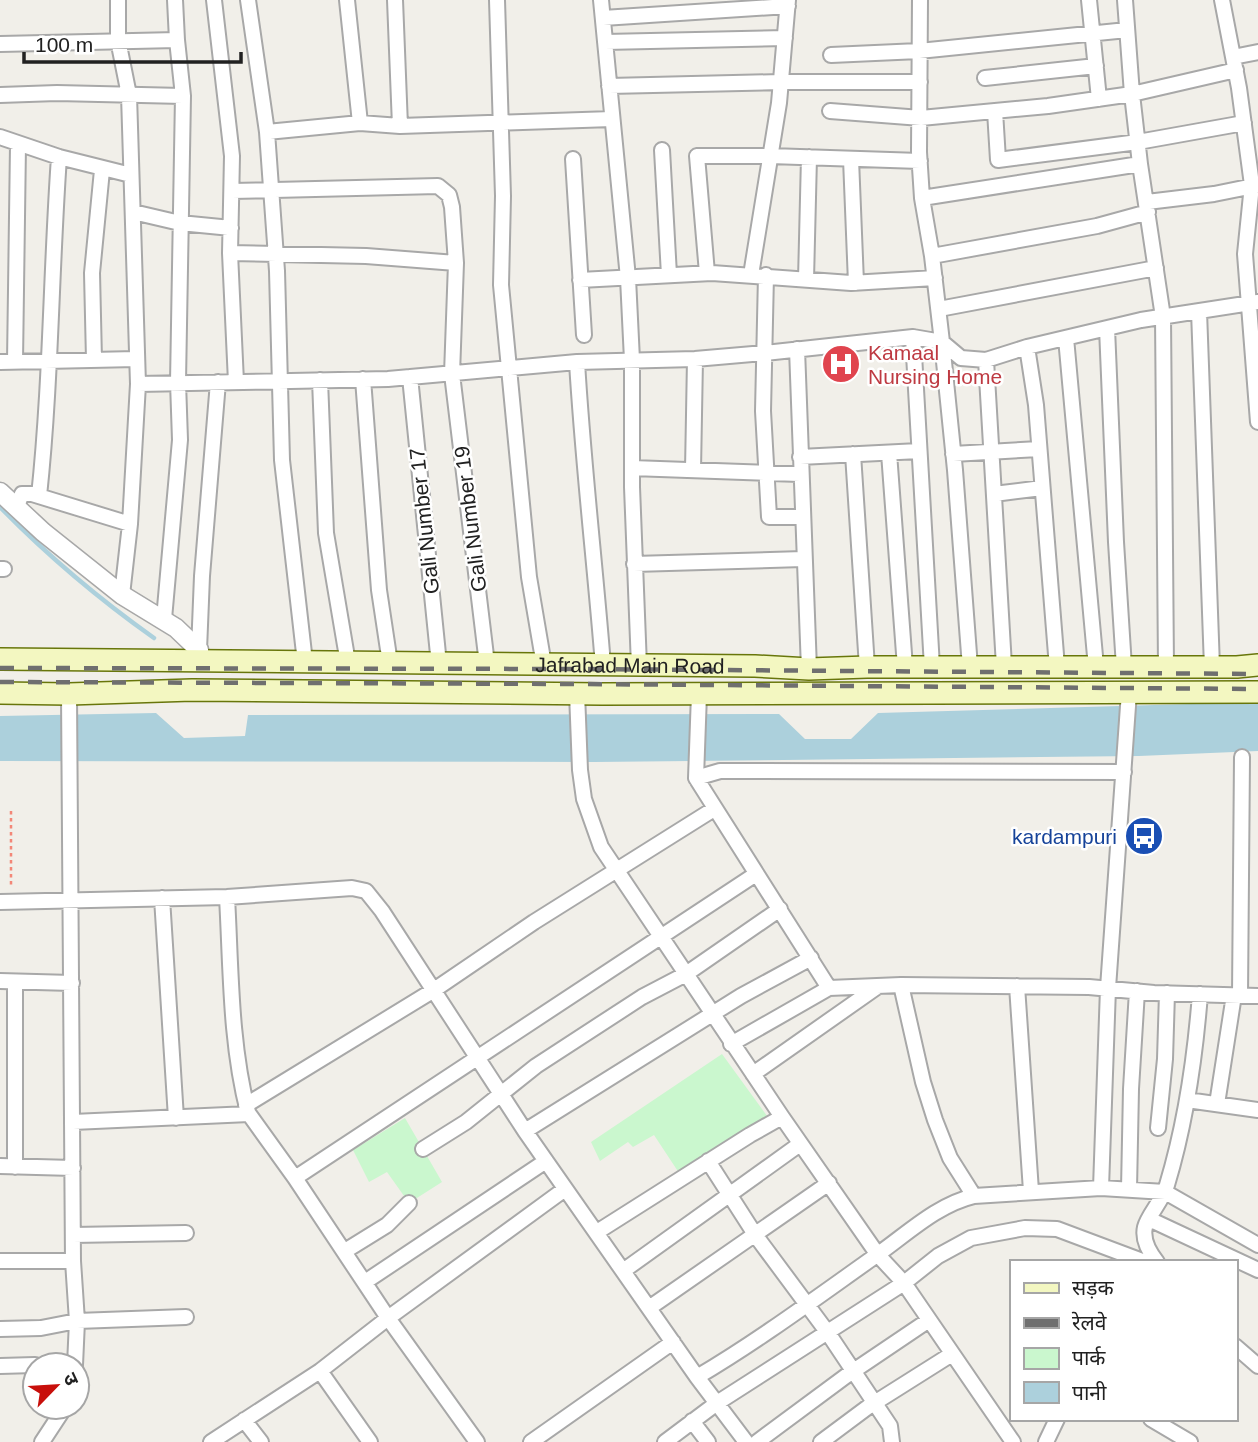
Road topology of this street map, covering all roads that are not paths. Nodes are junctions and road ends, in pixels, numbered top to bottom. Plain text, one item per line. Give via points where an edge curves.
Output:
1 (118, 0) edge
2 (175, 0) edge
3 (214, 0) edge
4 (248, 0) edge
5 (346, 0) edge
6 (395, 0) edge
7 (497, 0) edge
8 (601, 0) edge
9 (921, 0) edge
10 (1089, 0) edge
11 (1125, 0) edge
12 (1222, 0) edge
13 (788, 3) edge
14 (603, 18) junction
15 (1127, 30) junction
16 (1092, 33) junction
17 (785, 38) junction
18 (118, 40) junction
19 (177, 40) junction
20 (605, 42) junction
21 (0, 44) edge
22 (919, 51) junction
23 (1258, 52) edge
24 (831, 55) dead end
25 (1234, 64) junction
26 (1096, 66) junction
27 (985, 78) dead end
28 (780, 82) junction
29 (920, 82) junction
30 (609, 86) junction
31 (1132, 94) junction
32 (0, 95) edge
33 (129, 96) junction
34 (183, 96) junction
35 (1099, 99) junction
36 (830, 111) dead end
37 (995, 111) junction
38 (921, 118) junction
39 (612, 119) junction
40 (360, 123) junction
41 (500, 123) junction
42 (1244, 123) junction
43 (400, 126) junction
44 (267, 132) junction
45 (0, 137) edge
46 (1138, 142) junction
47 (18, 145) junction
48 (662, 150) dead end
49 (770, 156) junction
50 (59, 157) junction
51 (809, 157) junction
52 (573, 159) dead end
53 (851, 159) junction
54 (920, 161) junction
55 (1140, 164) junction
56 (102, 170) junction
57 (131, 176) junction
58 (1255, 185) edge
59 (232, 191) junction
60 (271, 191) junction
61 (922, 198) junction
62 (1147, 207) junction
63 (133, 212) junction
64 (180, 223) junction
65 (231, 228) junction
66 (230, 253) junction
67 (275, 253) junction
68 (933, 256) junction
69 (456, 263) junction
70 (1156, 268) junction
71 (707, 273) junction
72 (669, 275) junction
73 (758, 275) junction
74 (628, 278) junction
75 (935, 278) junction
76 (580, 280) junction
77 (806, 280) junction
78 (856, 282) junction
79 (1253, 302) edge
80 (939, 309) junction
81 (1199, 311) junction
82 (1163, 317) junction
83 (1107, 328) junction
84 (584, 335) dead end
85 (913, 337) junction
86 (1066, 338) junction
87 (942, 342) junction
88 (1027, 346) junction
89 (797, 349) junction
90 (765, 353) junction
91 (136, 359) junction
92 (695, 359) junction
93 (94, 360) junction
94 (632, 360) junction
95 (986, 360) junction
96 (51, 361) junction
97 (0, 362) edge
98 (15, 362) junction
99 (577, 362) junction
100 (510, 369) junction
101 (452, 374) junction
102 (410, 377) junction
103 (363, 379) junction
104 (320, 380) junction
105 (178, 382) junction
106 (218, 382) junction
107 (236, 382) junction
108 (281, 382) junction
109 (138, 384) junction
110 (1258, 422) edge
111 (1039, 449) junction
112 (919, 451) junction
113 (992, 452) junction
114 (890, 453) junction
115 (853, 454) junction
116 (953, 454) junction
117 (800, 457) junction
118 (632, 468) junction
119 (693, 470) junction
120 (767, 474) junction
121 (800, 474) junction
122 (1042, 488) junction
123 (0, 492) edge
124 (994, 494) junction
125 (39, 496) junction
126 (16, 508) junction
127 (802, 517) junction
128 (130, 524) junction
129 (803, 559) junction
130 (634, 564) junction
131 (122, 595) junction
132 (164, 619) junction
133 (200, 656) junction
134 (0, 659) edge
135 (305, 663) junction
136 (348, 663) junction
137 (390, 663) junction
138 (439, 664) junction
139 (487, 664) junction
140 (544, 665) junction
141 (603, 665) junction
142 (1258, 665) edge
143 (639, 666) junction
144 (1004, 666) junction
145 (867, 667) junction
146 (905, 667) junction
147 (932, 667) junction
148 (970, 667) junction
149 (1057, 667) junction
150 (1096, 667) junction
151 (1124, 667) junction
152 (1166, 667) junction
153 (1212, 667) junction
154 (809, 669) junction
155 (0, 692) edge
156 (1129, 692) junction
157 (1258, 692) edge
158 (699, 694) junction
159 (578, 699) junction
160 (70, 701) junction
161 (1242, 757) dead end
162 (1124, 772) junction
163 (696, 778) junction
164 (714, 809) junction
165 (618, 871) junction
166 (757, 874) junction
167 (227, 897) junction
168 (162, 898) junction
169 (5, 902) edge
170 (72, 902) junction
171 (780, 909) junction
172 (661, 936) junction
173 (811, 958) junction
174 (686, 974) junction
175 (0, 981) edge
176 (15, 982) junction
177 (72, 983) junction
178 (901, 985) junction
179 (877, 986) junction
180 (1017, 986) junction
181 (829, 988) junction
182 (1108, 988) junction
183 (434, 990) junction
184 (1137, 991) junction
185 (1167, 993) junction
186 (1200, 994) junction
187 (1237, 995) junction
188 (1258, 996) edge
189 (712, 1015) junction
190 (731, 1044) junction
191 (478, 1058) junction
192 (752, 1074) junction
193 (7, 1075) edge
194 (501, 1096) junction
195 (1187, 1100) junction
196 (1217, 1104) junction
197 (247, 1109) junction
198 (1258, 1110) edge
199 (782, 1117) junction
200 (176, 1118) junction
201 (73, 1122) junction
202 (1158, 1128) dead end
203 (526, 1131) junction
204 (800, 1144) junction
205 (423, 1149) dead end
206 (546, 1161) junction
207 (708, 1161) junction
208 (0, 1166) edge
209 (16, 1167) junction
210 (72, 1168) junction
211 (295, 1178) junction
212 (829, 1184) junction
213 (1101, 1188) junction
214 (565, 1189) junction
215 (1129, 1189) junction
216 (1031, 1191) junction
217 (1165, 1192) junction
218 (730, 1195) junction
219 (974, 1196) junction
220 (409, 1203) dead end
221 (1149, 1219) junction
222 (597, 1232) junction
223 (186, 1233) dead end
224 (73, 1235) junction
225 (756, 1236) junction
226 (1258, 1245) edge
227 (345, 1251) junction
228 (878, 1255) junction
229 (1128, 1259) edge
230 (1156, 1260) edge
231 (1237, 1260) edge
232 (1237, 1260) edge
233 (0, 1261) edge
234 (73, 1261) junction
235 (1258, 1270) edge
236 (623, 1271) junction
237 (365, 1282) junction
238 (904, 1283) junction
239 (807, 1304) junction
240 (649, 1308) junction
241 (186, 1317) dead end
242 (388, 1318) junction
243 (929, 1320) junction
244 (77, 1321) junction
245 (0, 1329) edge
246 (828, 1333) junction
247 (673, 1342) junction
248 (1237, 1348) edge
249 (76, 1351) edge
250 (952, 1354) junction
251 (21, 1365) edge
252 (0, 1366) edge
253 (1258, 1366) edge
254 (320, 1371) junction
255 (853, 1371) junction
256 (697, 1377) junction
257 (717, 1403) junction
258 (875, 1403) junction
259 (244, 1420) junction
260 (56, 1421) edge
261 (692, 1421) junction
262 (1057, 1421) edge
263 (1154, 1421) edge
264 (42, 1442) edge
265 (211, 1442) edge
266 (261, 1442) edge
267 (370, 1442) edge
268 (477, 1442) edge
269 (531, 1442) edge
270 (665, 1442) edge
271 (708, 1442) edge
272 (746, 1442) edge
273 (757, 1442) edge
274 (821, 1442) edge
275 (892, 1442) edge
276 (1013, 1442) edge
277 (1046, 1442) edge
278 (1190, 1442) edge

1 - 18 street
2 - 19 street
3 - 59 street
4 - 44 street
5 - 40 street
6 - 43 street
7 - 41 street
8 - 14 street
9 - 22 street
10 - 16 street
11 - 15 street
12 - 25 street
13 - 14 street
13 - 17 street
14 - 20 street
15 - 16 street
15 - 31 street
16 - 22 street
16 - 26 street
17 - 20 street
17 - 28 street
18 - 19 street
18 - 21 street
18 - 33 street
19 - 34 street
20 - 30 street
22 - 24 street
22 - 29 street
23 - 25 street
25 - 31 street
25 - 42 street
26 - 27 street
26 - 35 street
28 - 29 street
28 - 30 street
28 - 49 street
29 - 38 street
30 - 39 street
31 - 35 street
31 - 46 street
32 - 33 street
33 - 34 street
33 - 57 street
34 - 64 street
35 - 37 street
36 - 38 street
37 - 38 street
37 - 46 street via 998,160
38 - 54 street
39 - 41 street
39 - 74 street
40 - 43 street
40 - 44 street
41 - 43 street
41 - 100 street via 501,285
42 - 46 street
42 - 58 street
44 - 60 street
45 - 47 street
46 - 55 street
47 - 50 street
47 - 98 street
48 - 72 street
49 - 51 street
49 - 71 street via 698,156
49 - 73 street
50 - 56 street
50 - 96 street via 51,269
51 - 53 street
51 - 77 street
52 - 76 street
53 - 54 street
53 - 78 street
54 - 61 street
55 - 61 street
55 - 62 street
56 - 57 street
56 - 93 street via 92,273
57 - 63 street
58 - 62 street
58 - 79 street via 1245,254
59 - 60 street, Gali Number 19
59 - 65 street
60 - 67 street
60 - 69 street, Gali Number 19 via 438,186 451,200
61 - 68 street
62 - 68 street via 1097,226
62 - 70 street
63 - 64 street
63 - 91 street
64 - 65 street
64 - 105 street
65 - 66 street
66 - 67 street
66 - 107 street
67 - 69 street
67 - 108 street
68 - 75 street
69 - 101 street, Gali Number 19
70 - 80 street
70 - 82 street
71 - 72 street
71 - 73 street
72 - 74 street
73 - 77 street
73 - 90 street
74 - 76 street
74 - 94 street
75 - 78 street
75 - 80 street
76 - 84 street
77 - 78 street
79 - 81 street
79 - 110 street
80 - 87 street
81 - 82 street
81 - 153 street
82 - 83 street
82 - 152 street
83 - 86 street
83 - 151 street
85 - 87 street
85 - 89 street
85 - 112 street
86 - 88 street
86 - 150 street
87 - 95 street via 961,358
87 - 116 street
88 - 95 street
88 - 111 street
89 - 90 street
89 - 117 street
90 - 92 street
90 - 120 street
91 - 93 street
91 - 109 street
92 - 94 street
92 - 119 street
93 - 96 street
94 - 99 street
94 - 118 street
95 - 113 street
96 - 98 street
96 - 125 street
97 - 98 street
99 - 100 street
99 - 141 street
100 - 101 street
100 - 140 street via 530,578
101 - 102 street
101 - 139 street, Gali Number 19
102 - 103 street
102 - 138 street, Gali Number 17
103 - 104 street
103 - 137 street via 379,590
104 - 108 street
104 - 136 street via 326,533
105 - 106 street
105 - 109 street
105 - 132 street via 180,440
106 - 107 street
106 - 133 street
107 - 108 street
108 - 135 street via 282,460
109 - 128 street
111 - 113 street
111 - 122 street
112 - 114 street
112 - 147 street
113 - 116 street
113 - 124 street
114 - 115 street
114 - 146 street
115 - 117 street
115 - 145 street
116 - 148 street
117 - 121 street
118 - 119 street
118 - 130 street
119 - 120 street
120 - 121 street
120 - 127 street via 769,517
121 - 127 street
122 - 124 street
122 - 149 street
123 - 126 street
124 - 144 street
125 - 126 street via 22,494
125 - 128 street
126 - 131 street
127 - 129 street
128 - 131 street
129 - 130 street
129 - 154 street
130 - 143 street
131 - 132 street
132 - 133 street via 185,635
133 - 134 main road, Jafrabad Main Road
133 - 135 main road, Jafrabad Main Road
135 - 136 main road, Jafrabad Main Road
136 - 137 main road, Jafrabad Main Road
137 - 138 main road, Jafrabad Main Road
138 - 139 main road, Jafrabad Main Road
139 - 140 main road, Jafrabad Main Road
140 - 141 main road, Jafrabad Main Road
141 - 143 main road, Jafrabad Main Road
142 - 153 main road, Jafrabad Main Road
143 - 154 main road, Jafrabad Main Road
144 - 148 main road, Jafrabad Main Road
144 - 149 main road, Jafrabad Main Road
145 - 146 main road, Jafrabad Main Road
145 - 154 main road, Jafrabad Main Road
146 - 147 main road, Jafrabad Main Road
147 - 148 main road, Jafrabad Main Road
149 - 150 main road, Jafrabad Main Road
150 - 151 main road, Jafrabad Main Road
151 - 152 main road, Jafrabad Main Road
152 - 153 main road, Jafrabad Main Road
155 - 160 main road, Jafrabad Main Road
156 - 157 main road, Jafrabad Main Road
156 - 158 main road, Jafrabad Main Road
156 - 162 street
158 - 159 main road, Jafrabad Main Road
158 - 163 street
159 - 160 main road, Jafrabad Main Road via 192,690
159 - 165 street via 584,799 601,847
160 - 170 street
161 - 187 street
162 - 163 street via 720,771
162 - 182 street
163 - 164 street
164 - 165 street
164 - 166 street
165 - 172 street
165 - 183 street
166 - 171 street
166 - 172 street
167 - 168 street
167 - 183 street via 352,888 366,891
167 - 197 street via 235,1028
168 - 170 street
168 - 200 street
169 - 170 street
170 - 177 street
171 - 173 street
171 - 174 street
172 - 174 street
172 - 191 street
173 - 181 street
173 - 189 street
174 - 189 street
174 - 194 street via 585,1034
175 - 176 street
176 - 177 street
176 - 193 street
177 - 201 street
178 - 179 street
178 - 180 street
178 - 219 street via 935,1120 950,1158
179 - 181 street
179 - 192 street
180 - 182 street
180 - 216 street
181 - 190 street
182 - 184 street
182 - 213 street
183 - 191 street
183 - 197 street
184 - 185 street
184 - 215 street
185 - 186 street
185 - 202 street
186 - 187 street
186 - 195 street
187 - 188 street
187 - 196 street
189 - 190 street
189 - 203 street
190 - 192 street
191 - 194 street
191 - 211 street
192 - 199 street
193 - 209 street
194 - 203 street
194 - 205 street
195 - 196 street
195 - 217 street
196 - 198 street
197 - 200 street
197 - 211 street
199 - 204 street
199 - 207 street
200 - 201 street
201 - 210 street
203 - 206 street
204 - 212 street
204 - 218 street
206 - 214 street
206 - 237 street
207 - 218 street
207 - 222 street
208 - 209 street
209 - 210 street
210 - 224 street
211 - 227 street
212 - 225 street
212 - 228 street
213 - 215 street
213 - 216 street
214 - 222 street
214 - 242 street
215 - 217 street
216 - 219 street
217 - 221 street
217 - 226 street
218 - 225 street
218 - 236 street
219 - 228 street via 950,1205
220 - 227 street via 387,1225
221 - 230 street via 1145,1238
221 - 231 street
222 - 236 street
223 - 224 street
224 - 234 street
225 - 239 street
225 - 240 street
227 - 237 street
228 - 238 street
228 - 239 street
229 - 238 street via 1057,1229 1026,1228 971,1238
232 - 235 street
233 - 234 street
234 - 244 street
236 - 240 street
237 - 242 street
238 - 243 street
238 - 246 street
239 - 246 street
239 - 256 street
240 - 247 street
241 - 244 street
242 - 254 street
242 - 268 street
243 - 250 street
243 - 255 street
244 - 245 street
244 - 249 street
246 - 255 street
246 - 257 street
247 - 256 street
247 - 269 street
248 - 253 street
250 - 258 street
250 - 276 street
251 - 252 street
254 - 259 street
254 - 267 street
255 - 258 street
255 - 273 street
256 - 257 street
257 - 261 street
257 - 272 street
258 - 274 street
258 - 275 street via 890,1426
259 - 265 street
259 - 266 street
260 - 264 street
261 - 270 street
261 - 271 street
262 - 277 street
263 - 278 street

